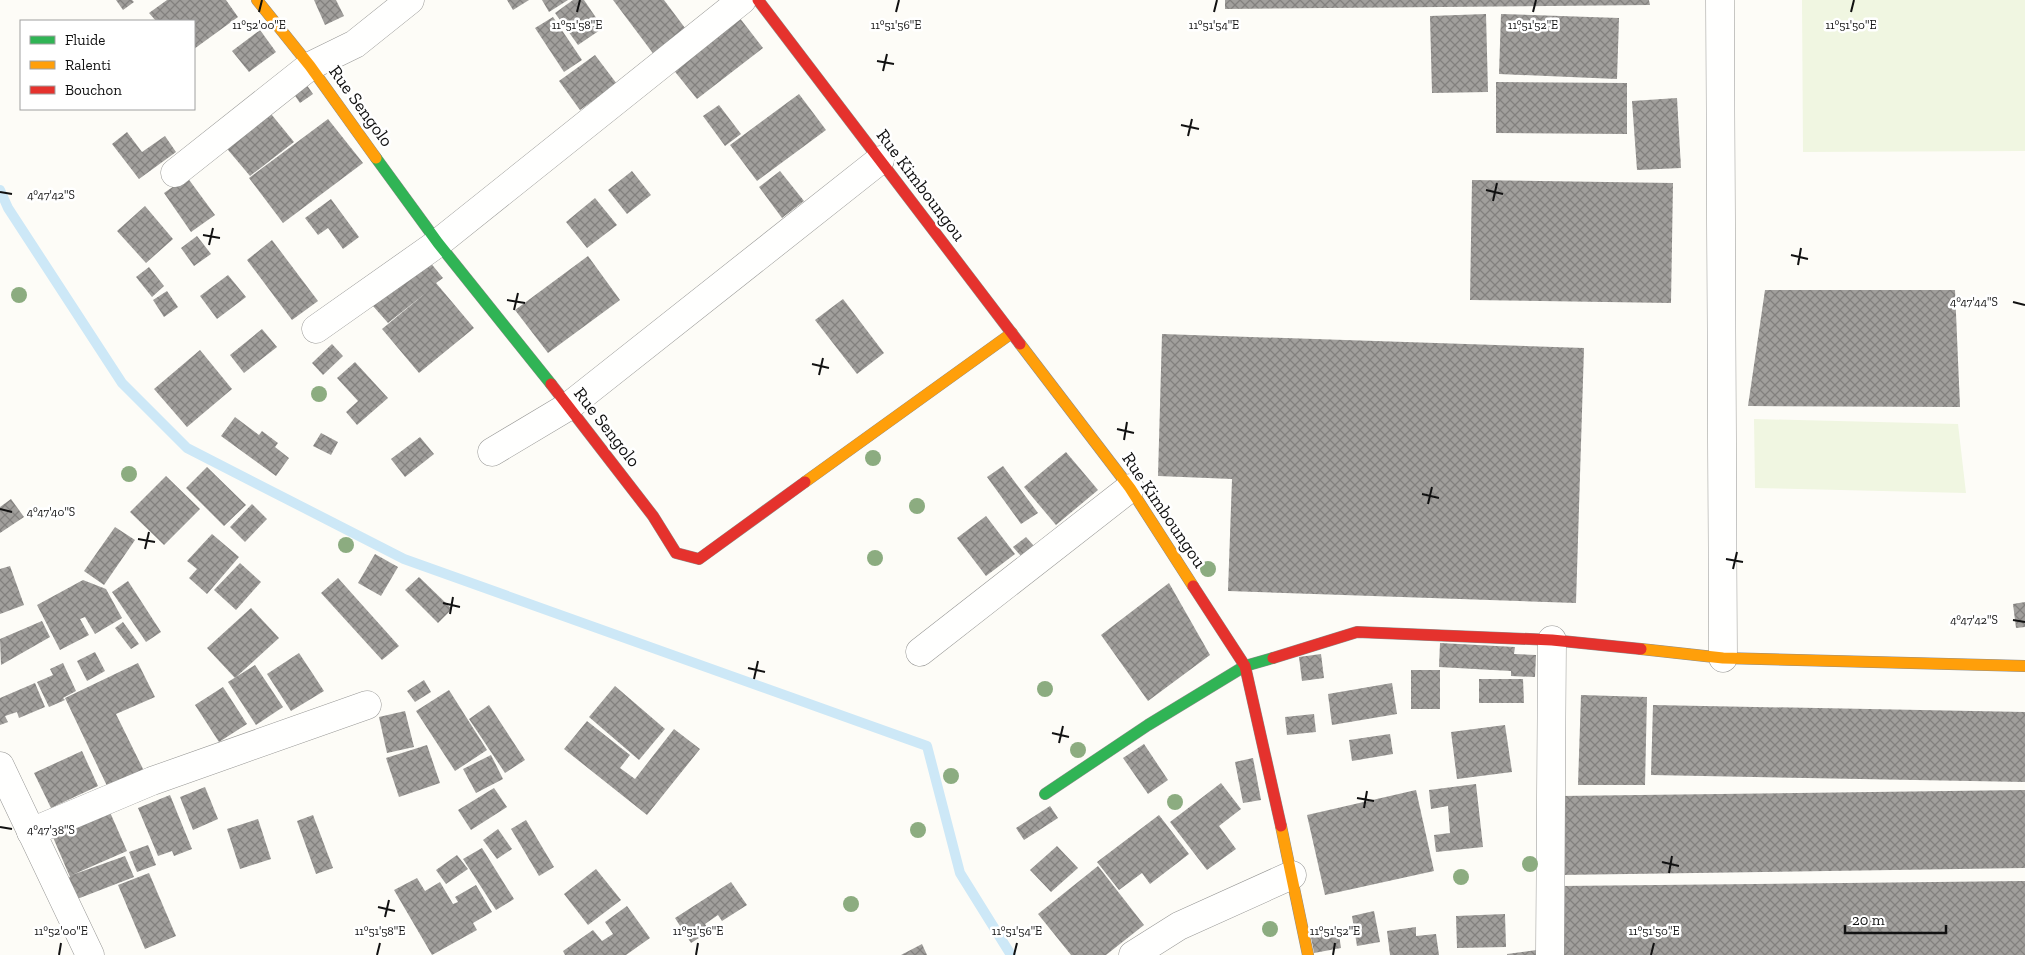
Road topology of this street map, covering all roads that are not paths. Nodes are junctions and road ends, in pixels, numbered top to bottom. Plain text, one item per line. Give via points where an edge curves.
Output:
1 (257, 0) edge
2 (410, 0) edge
3 (742, 0) edge
4 (758, 0) edge
5 (1720, 0) edge
6 (310, 66) junction
7 (880, 160) junction
8 (175, 173) dead end
9 (438, 243) junction
10 (316, 329) dead end
11 (1012, 333) junction
12 (569, 406) junction
13 (492, 452) dead end
14 (1130, 488) junction
15 (1552, 640) junction
16 (920, 652) dead end
17 (1723, 658) junction
18 (1245, 666) junction
19 (2025, 666) edge
20 (367, 705) dead end
21 (0, 766) edge
22 (1045, 794) dead end
23 (31, 832) junction
24 (1292, 875) junction
25 (90, 955) edge
26 (1133, 955) edge
27 (1308, 955) edge
28 (1550, 955) edge

1 - 6 street, Rue Sengolo
2 - 6 street via 355,44
3 - 9 street
4 - 7 street, Rue Kimboungou
5 - 17 street
6 - 8 street
6 - 9 street, Rue Sengolo
7 - 11 street, Rue Kimboungou
7 - 12 street
9 - 10 street
9 - 12 street, Rue Sengolo
11 - 12 street, Rue Sengolo via 699,559 676,553 653,516
11 - 14 street, Rue Kimboungou
12 - 13 street
14 - 16 street
14 - 18 street, Rue Kimboungou
15 - 17 street
15 - 18 street via 1357,632
15 - 28 street
17 - 19 street
18 - 22 street via 1148,725
18 - 24 street, Rue Kimboungou
20 - 23 street via 152,781
21 - 23 street
23 - 25 street
24 - 26 street via 1179,926
24 - 27 street, Rue Kimboungou

